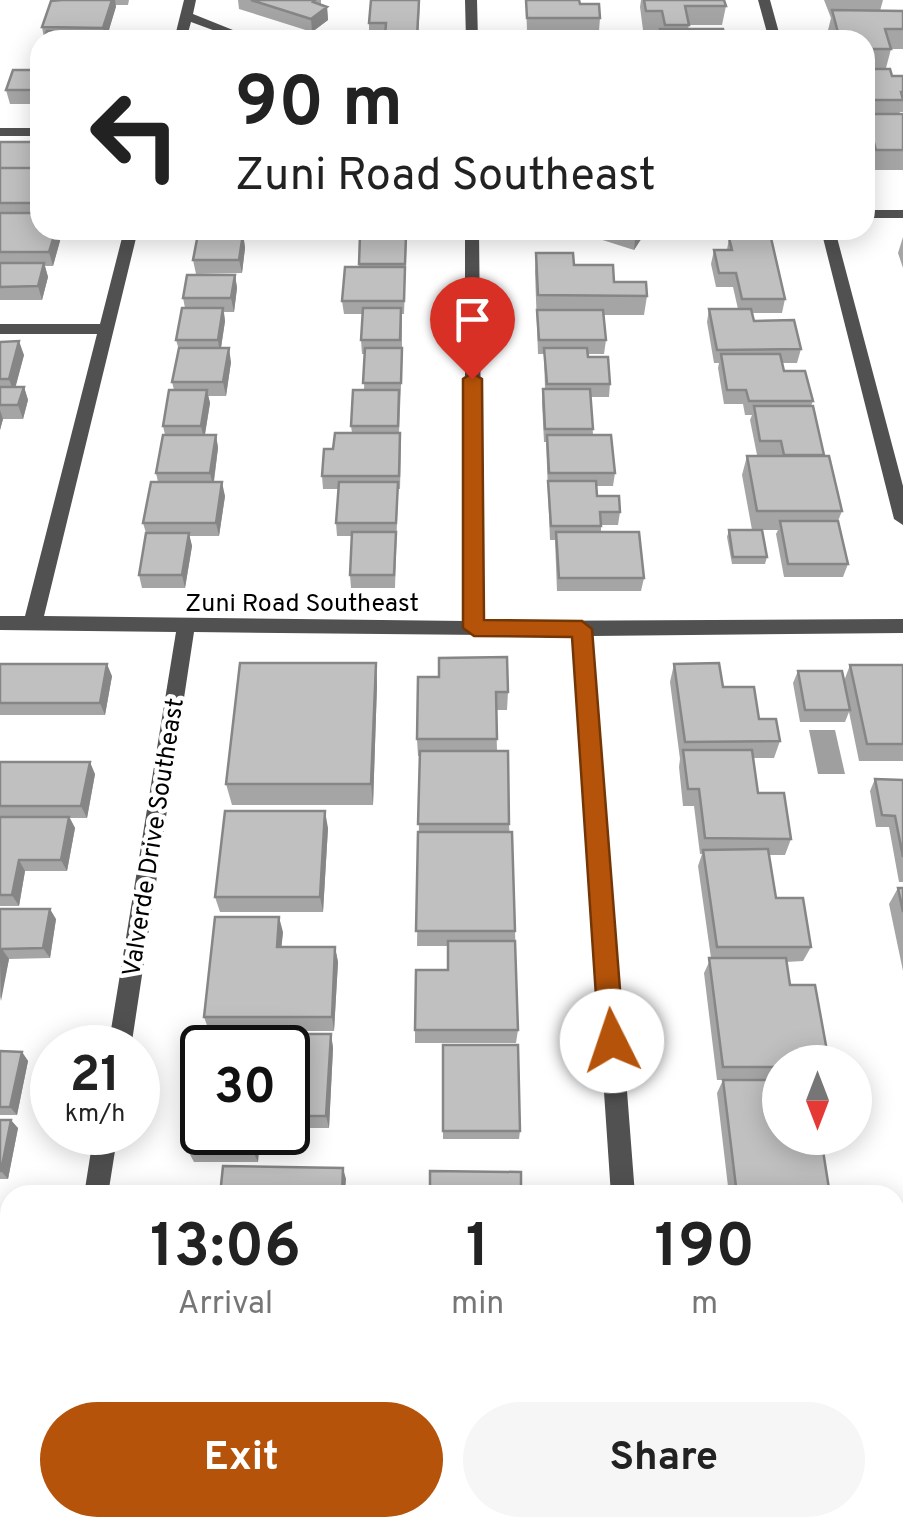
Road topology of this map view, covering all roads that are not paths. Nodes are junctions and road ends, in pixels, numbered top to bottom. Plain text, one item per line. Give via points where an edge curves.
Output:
1 (190, 0) edge
2 (472, 0) edge
3 (764, 0) edge
4 (186, 16) junction
5 (182, 30) edge
6 (224, 30) edge
7 (472, 30) edge
8 (772, 30) edge
9 (0, 132) edge
10 (30, 132) edge
11 (875, 214) edge
12 (903, 214) edge
13 (128, 240) edge
14 (472, 240) edge
15 (831, 240) edge
16 (0, 329) edge
17 (106, 329) junction
18 (903, 518) edge
19 (0, 623) edge
20 (33, 623) junction
21 (186, 626) junction
22 (903, 626) edge
23 (474, 628) junction
24 (582, 629) junction
25 (124, 1025) edge
26 (102, 1155) edge
27 (98, 1185) edge
28 (622, 1185) edge

1 - 4 street
2 - 7 street
3 - 8 street
4 - 5 street
4 - 6 street
9 - 10 street
11 - 12 street
13 - 17 street
14 - 23 street
15 - 18 street
16 - 17 street
17 - 20 street
19 - 20 street, Zuni Road Southeast
20 - 21 street, Zuni Road Southeast
21 - 23 street, Zuni Road Southeast
21 - 25 street, Valverde Drive Southeast
22 - 24 street, Zuni Road Southeast
23 - 24 street, Zuni Road Southeast
24 - 28 street
26 - 27 street

